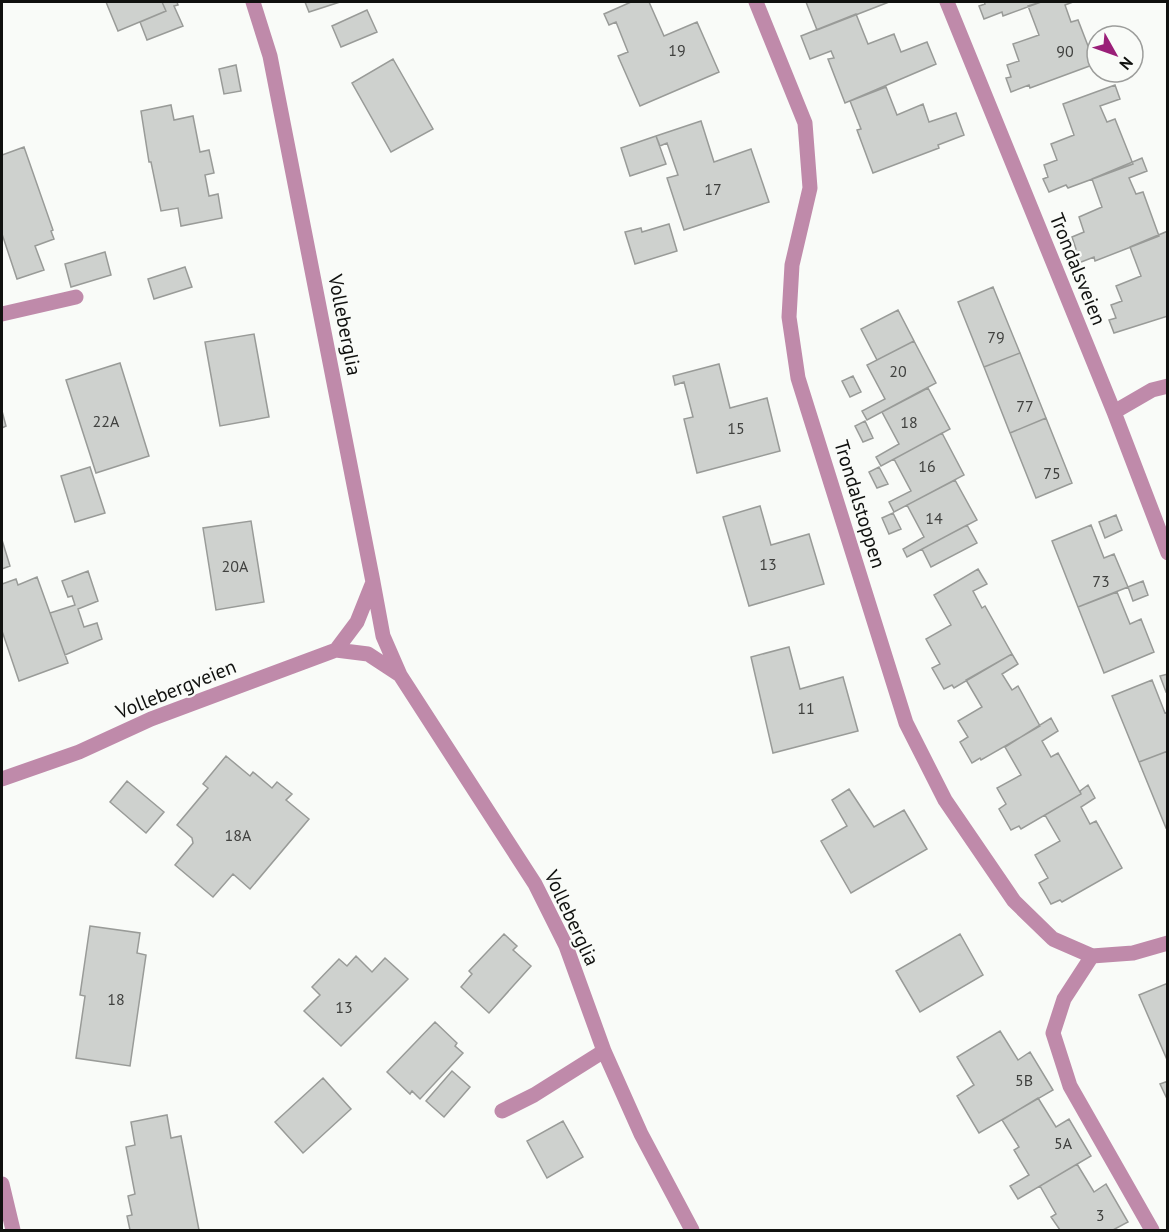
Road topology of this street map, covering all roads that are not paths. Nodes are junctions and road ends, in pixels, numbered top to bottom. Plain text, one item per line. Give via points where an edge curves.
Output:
1 (253, 2) edge
2 (756, 2) edge
3 (947, 2) edge
4 (76, 297) dead end
5 (2, 314) edge
6 (1167, 386) edge
7 (1114, 412) junction
8 (1167, 553) edge
9 (373, 582) junction
10 (336, 650) junction
11 (368, 654) joint
12 (400, 675) junction
13 (2, 779) edge
14 (1167, 943) edge
15 (1092, 956) junction
16 (604, 1051) junction
17 (502, 1111) dead end
18 (2, 1184) edge
19 (13, 1230) edge
20 (692, 1230) edge
21 (1152, 1230) edge

1 - 9 street, Volleberglia via 270,56
2 - 15 street, Trondalstoppen via 805,123 810,188 792,265 789,317 798,378 906,723 945,800 1014,901 1053,939
3 - 7 street, Trondalsveien
4 - 5 street
6 - 7 street via 1152,390
7 - 8 street, Trondalsveien
9 - 10 street via 357,622
9 - 12 street, Volleberglia via 383,636
10 - 11 street, Vollebergveien
10 - 13 street, Vollebergveien
11 - 12 street, Volleberglia
12 - 16 street, Volleberglia via 535,884 566,946
14 - 15 street, Trondalstoppen via 1133,953
15 - 21 street via 1064,999 1053,1033 1070,1086
16 - 17 street
16 - 20 street, Volleberglia via 641,1134
18 - 19 street

